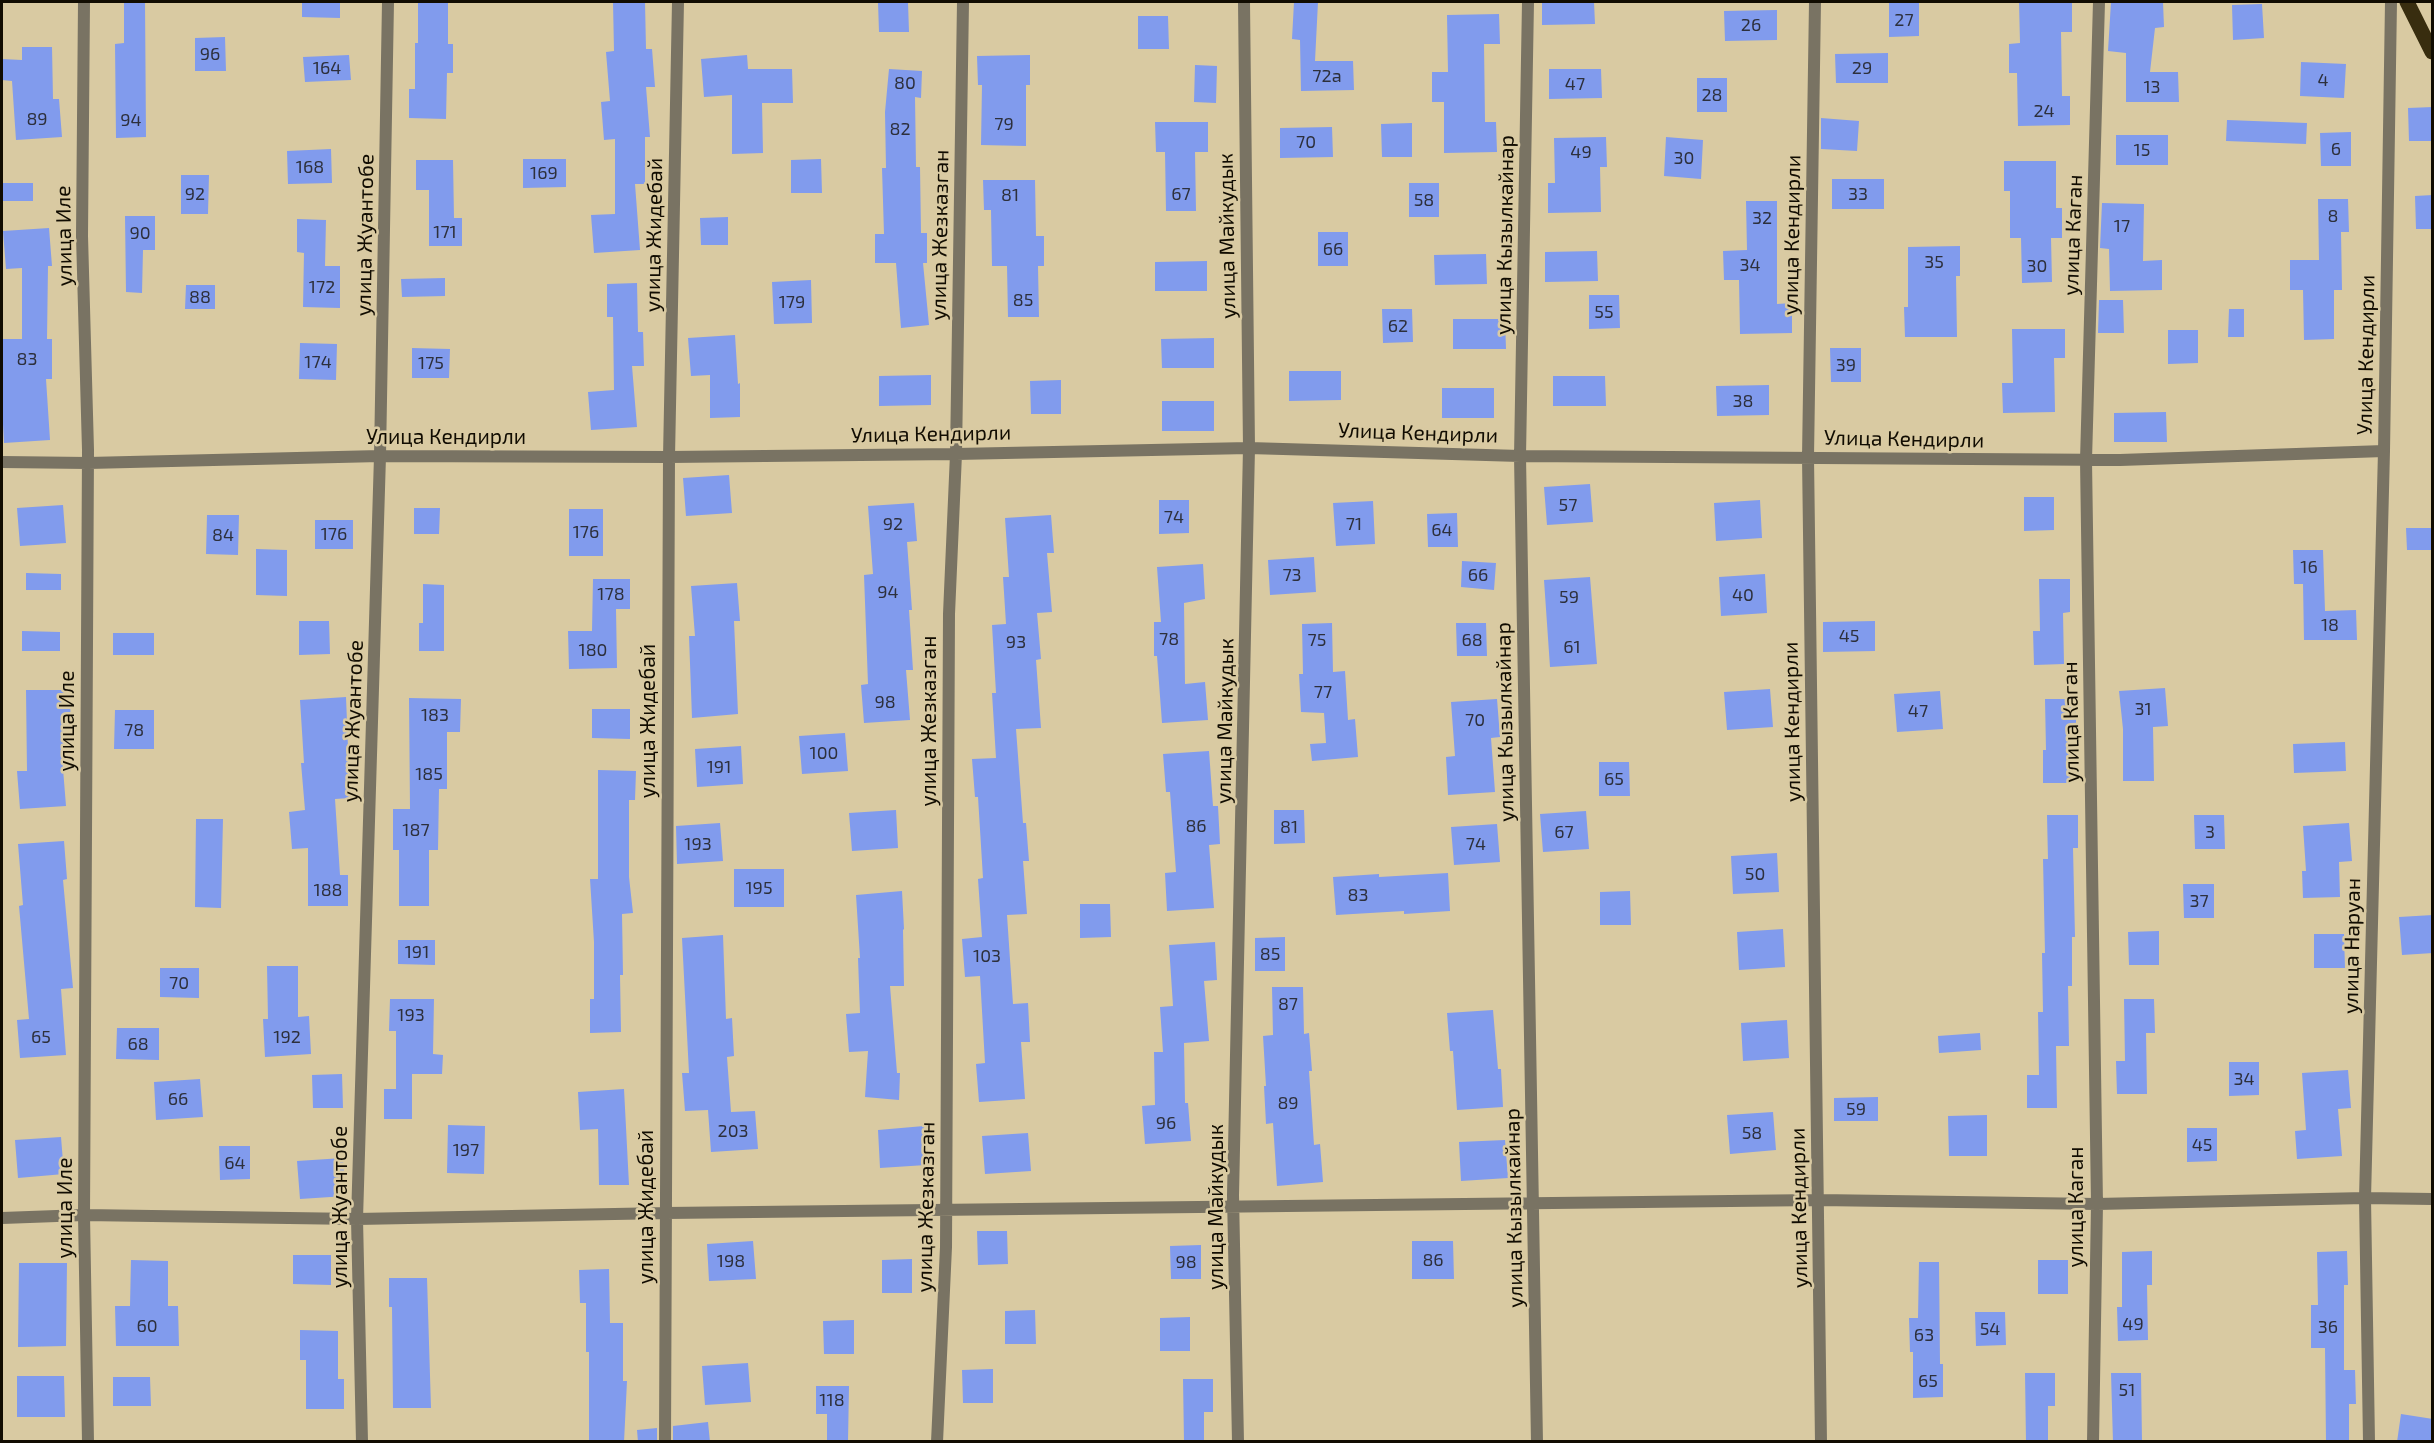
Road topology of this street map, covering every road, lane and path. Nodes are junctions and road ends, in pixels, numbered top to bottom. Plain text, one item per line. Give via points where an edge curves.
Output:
1 (84, 2) edge
2 (388, 2) edge
3 (678, 2) edge
4 (963, 2) edge
5 (1244, 2) edge
6 (1528, 2) edge
7 (1815, 2) edge
8 (2099, 2) edge
9 (2391, 2) edge
10 (2407, 2) edge
11 (2433, 52) edge
12 (1249, 448) junction
13 (2384, 451) junction
14 (956, 454) junction
15 (380, 456) junction
16 (1520, 456) junction
17 (669, 457) junction
18 (1808, 457) junction
19 (2086, 460) junction
20 (2, 462) edge
21 (88, 463) junction
22 (2365, 1198) junction
23 (2433, 1199) edge
24 (1819, 1200) junction
25 (1533, 1203) junction
26 (2097, 1204) junction
27 (1234, 1207) junction
28 (946, 1210) junction
29 (666, 1213) junction
30 (84, 1215) junction
31 (2, 1218) edge
32 (357, 1219) junction
33 (88, 1442) edge
34 (362, 1442) edge
35 (665, 1442) edge
36 (937, 1442) edge
37 (1238, 1442) edge
38 (1537, 1442) edge
39 (1821, 1442) edge
40 (2093, 1442) edge
41 (2369, 1442) edge

1 - 21 street, улица Иле via 82,236
2 - 15 street, улица Жуантобе
3 - 17 street, улица Жидебай
4 - 14 street, улица Жезказган
5 - 12 street, улица Майкудык
6 - 16 street, улица Кызылкайнар
7 - 18 street, улица Кендирли
8 - 19 street, улица Каган
9 - 13 street, Улица Кендирли
10 - 11 main road
12 - 14 street, Улица Кендирли
12 - 16 street, Улица Кендирли
12 - 27 street, улица Майкудык
13 - 19 street, Улица Кендирли
13 - 22 street, улица Наруан
14 - 17 street, Улица Кендирли
14 - 28 street, улица Жезказган via 949,614
15 - 17 street, Улица Кендирли
15 - 21 street, Улица Кендирли
15 - 32 street, улица Жуантобе
16 - 18 street, Улица Кендирли
16 - 25 street, улица Кызылкайнар
17 - 29 street, улица Жидебай
18 - 19 street, Улица Кендирли
18 - 24 street, улица Кендирли
19 - 26 street, улица Каган
20 - 21 street, Улица Кендирли
21 - 30 street, улица Иле
22 - 23 street
22 - 26 street
22 - 41 street, улица Наруан
24 - 25 street
24 - 26 street
24 - 39 street, улица Кендирли
25 - 27 street
25 - 38 street, улица Кызылкайнар
26 - 40 street, улица Каган
27 - 28 street
27 - 37 street, улица Майкудык
28 - 29 street
28 - 36 street, улица Жезказган
29 - 32 street
29 - 35 street, улица Жидебай
30 - 31 street
30 - 32 street
30 - 33 street, улица Иле
32 - 34 street, улица Жуантобе

